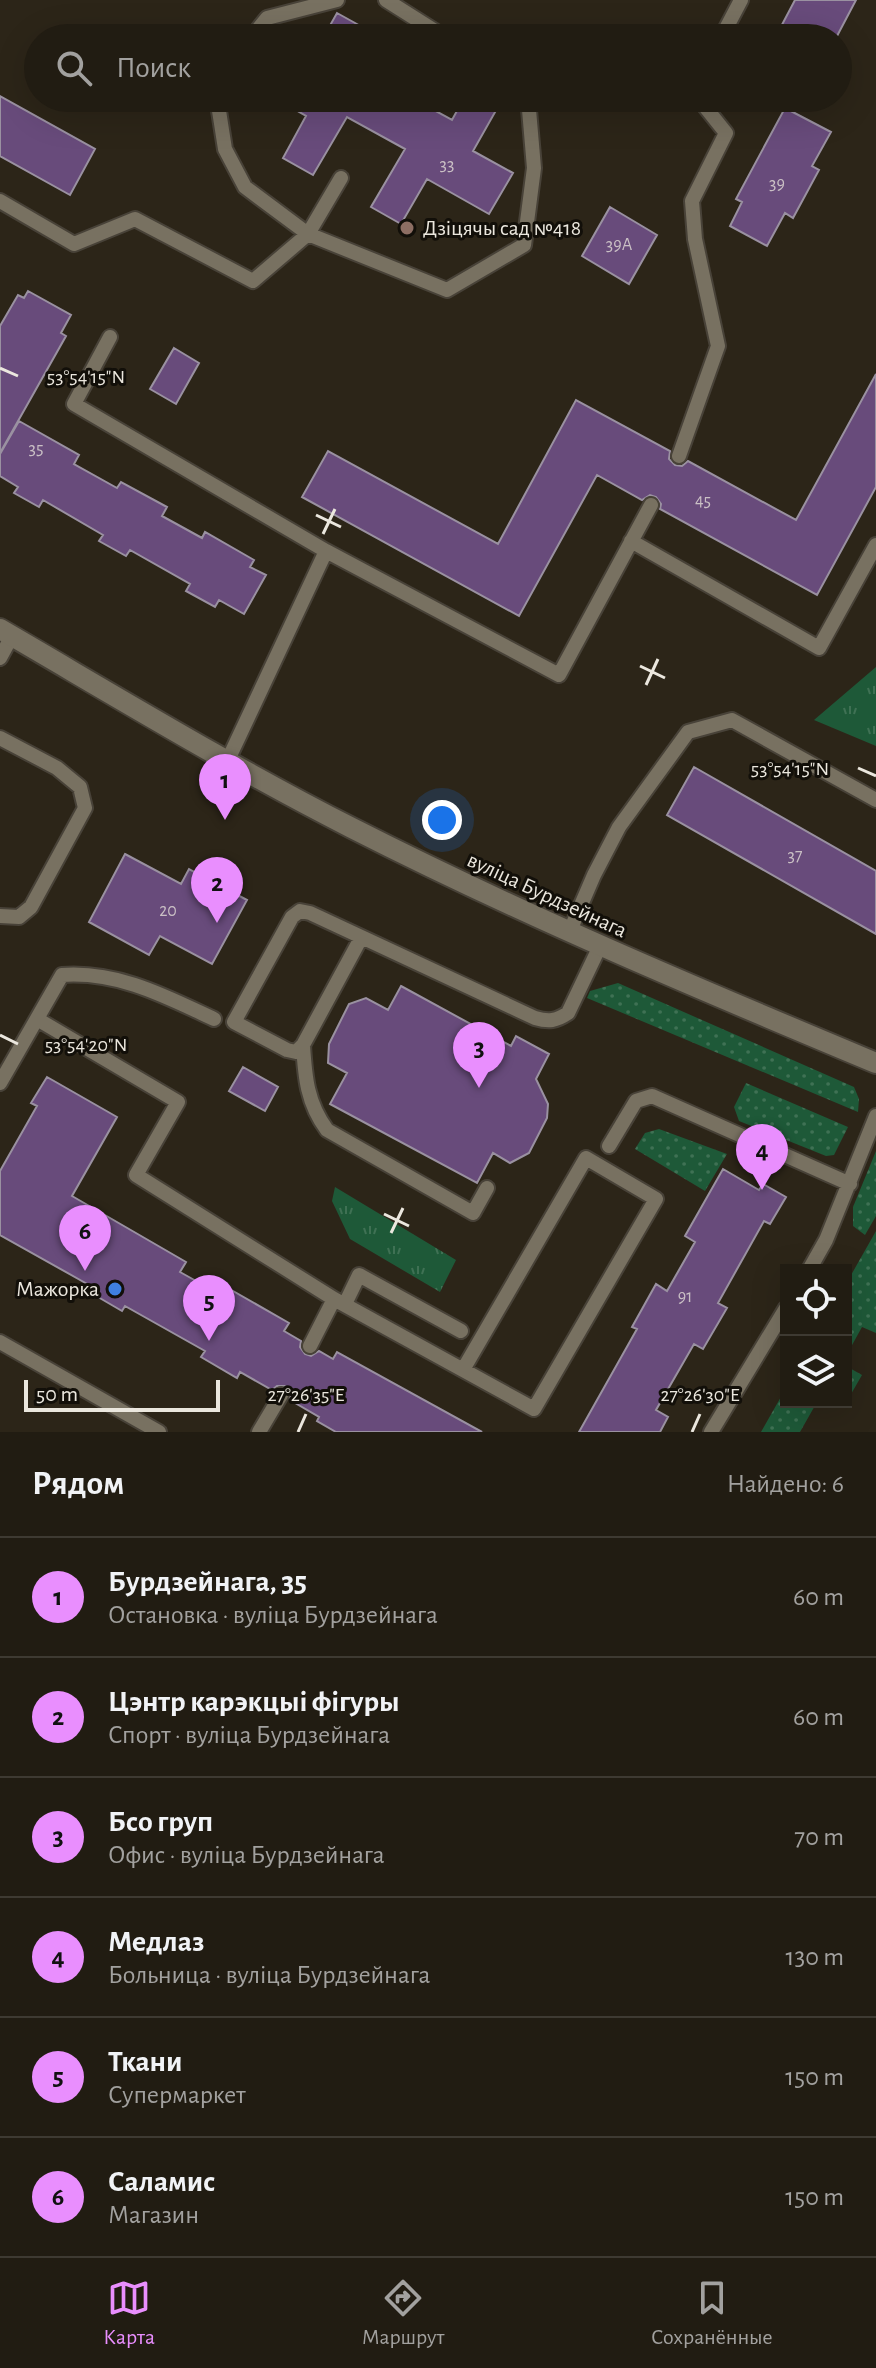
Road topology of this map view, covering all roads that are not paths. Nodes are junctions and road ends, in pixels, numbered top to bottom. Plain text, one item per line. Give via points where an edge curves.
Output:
1 (337, 0) edge
2 (386, 0) edge
3 (741, 0) edge
4 (262, 24) edge
5 (424, 24) edge
6 (728, 24) edge
7 (219, 112) edge
8 (529, 112) edge
9 (709, 112) edge
10 (341, 178) dead end
11 (0, 201) edge
12 (308, 234) junction
13 (110, 337) dead end
14 (679, 456) dead end
15 (651, 505) dead end
16 (631, 541) junction
17 (876, 545) edge
18 (326, 551) junction
19 (6, 633) edge
20 (0, 658) edge
21 (0, 738) edge
22 (227, 762) junction
23 (876, 800) edge
24 (0, 916) edge
25 (569, 933) junction
26 (361, 938) junction
27 (600, 946) junction
28 (37, 1019) junction
29 (214, 1019) dead end
30 (303, 1045) junction
31 (876, 1063) edge
32 (0, 1083) edge
33 (876, 1116) edge
34 (609, 1146) dead end
35 (850, 1184) junction
36 (487, 1188) dead end
37 (812, 1264) edge
38 (340, 1301) junction
39 (780, 1318) edge
40 (461, 1331) dead end
41 (0, 1342) edge
42 (310, 1346) dead end
43 (464, 1368) junction
44 (281, 1395) dead end
45 (159, 1432) edge
46 (259, 1432) edge
47 (711, 1432) edge

1 - 4 lane via 267,18
2 - 5 lane
3 - 6 lane
7 - 12 lane via 225,149 245,187
8 - 12 lane via 534,168 524,245 447,290
9 - 14 lane via 726,133 692,201 718,346
10 - 12 lane
11 - 12 lane via 74,244 135,219 253,281
13 - 18 lane via 74,404
15 - 16 lane
16 - 17 lane via 819,648
16 - 18 lane via 559,675
18 - 22 lane
19 - 20 lane
19 - 22 street, вуліца Бурдзейнага
21 - 24 lane via 57,768 80,787 85,808 31,907 19,917
22 - 25 street, вуліца Бурдзейнага
23 - 25 lane via 732,720 688,732 619,827
25 - 27 street, вуліца Бурдзейнага
26 - 27 lane via 548,1022 568,1013
26 - 30 lane
26 - 30 lane via 300,911 234,1022 287,1050 296,1052
27 - 31 street, вуліца Бурдзейнага
28 - 29 lane via 62,975 83,973 122,980
28 - 32 lane
28 - 38 lane via 178,1102 136,1175
30 - 36 lane via 307,1092 327,1130 473,1213
33 - 35 lane
34 - 35 lane via 636,1101 652,1096
35 - 37 lane
38 - 40 lane via 359,1275
38 - 42 lane
38 - 43 lane
39 - 47 lane
41 - 45 lane
43 - 43 lane via 534,1409 656,1199 586,1158
44 - 46 lane

